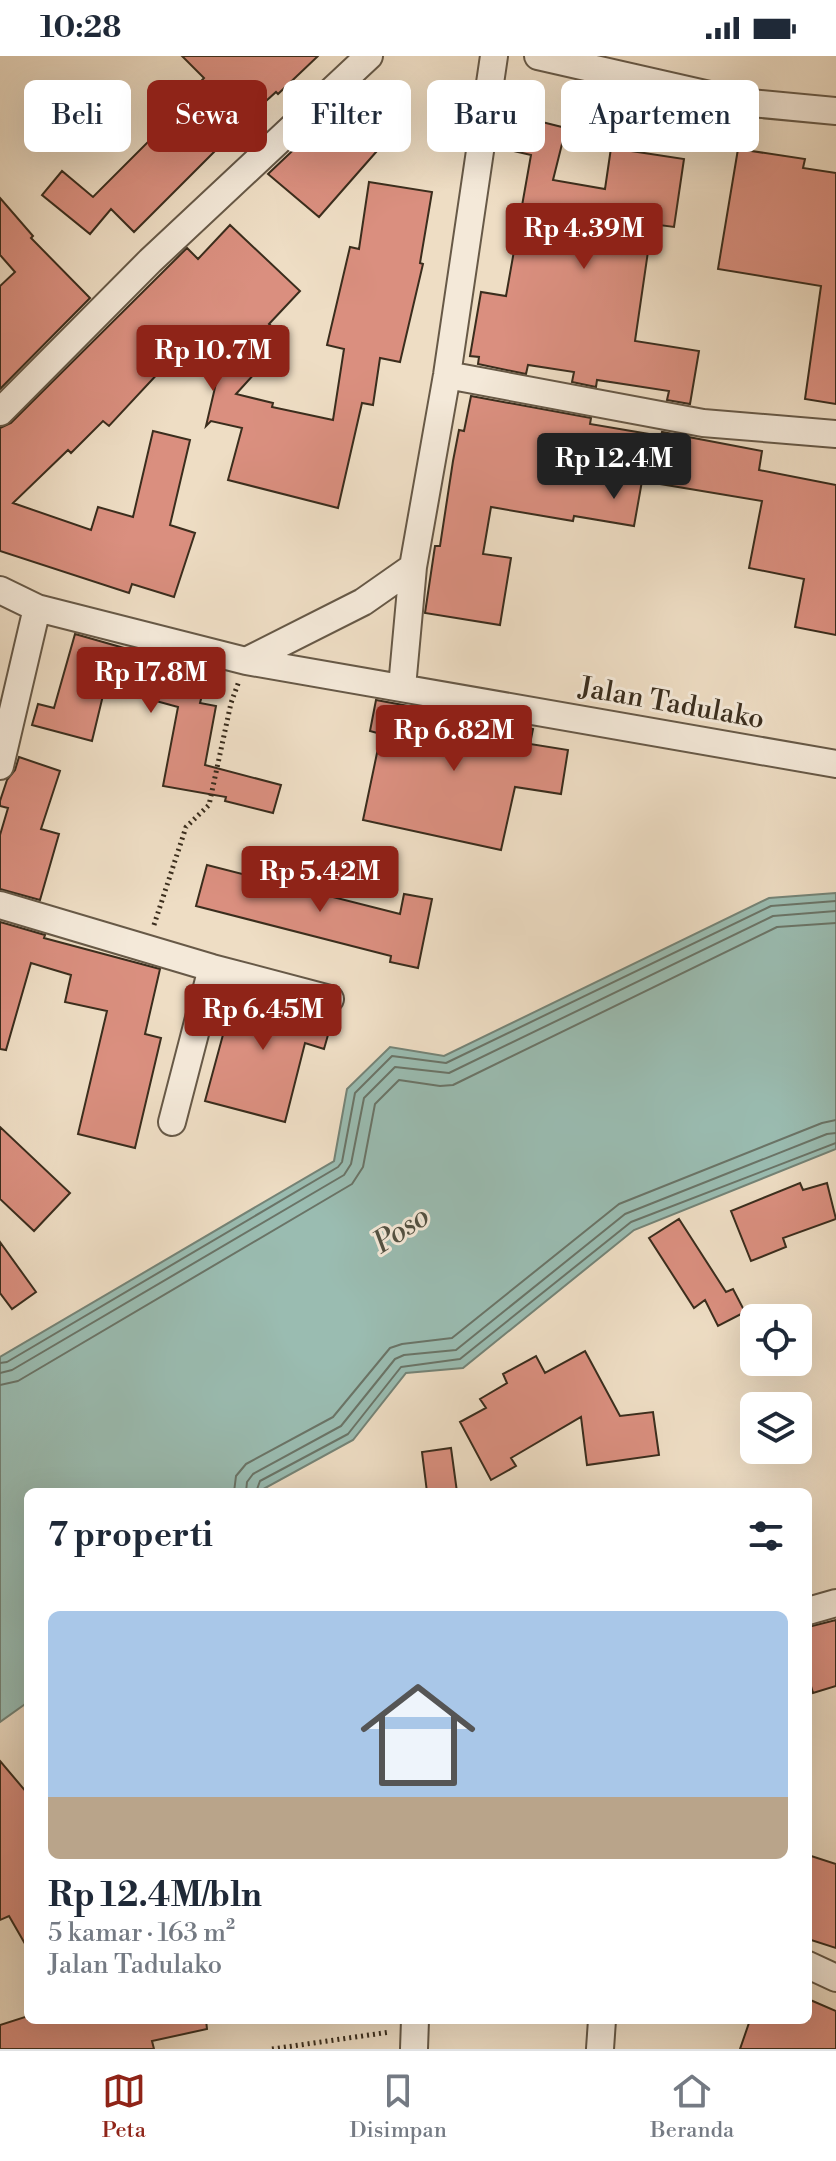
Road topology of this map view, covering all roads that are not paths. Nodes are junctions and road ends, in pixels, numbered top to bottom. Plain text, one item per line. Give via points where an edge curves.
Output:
1 (369, 56) edge
2 (494, 56) edge
3 (538, 56) edge
4 (836, 111) edge
5 (447, 375) junction
6 (0, 412) edge
7 (836, 434) edge
8 (413, 567) junction
9 (0, 590) edge
10 (37, 608) junction
11 (246, 661) junction
12 (402, 687) junction
13 (836, 764) edge
14 (0, 766) edge
15 (0, 905) edge
16 (212, 968) junction
17 (330, 999) dead end
18 (172, 1122) dead end
19 (836, 1603) edge
20 (812, 1610) edge
21 (812, 1967) edge
22 (836, 1978) edge
23 (602, 2024) edge
24 (600, 2049) edge

1 - 6 street via 150,261
2 - 5 street
3 - 4 street via 740,102
5 - 7 street via 690,421
5 - 8 street
8 - 11 street via 340,615
8 - 12 street
9 - 10 street
10 - 11 street
10 - 14 street
11 - 12 street, Jalan Tadulako
12 - 13 street, Jalan Tadulako
15 - 16 street
16 - 17 street
16 - 18 street
19 - 20 street
21 - 22 street
23 - 24 street

